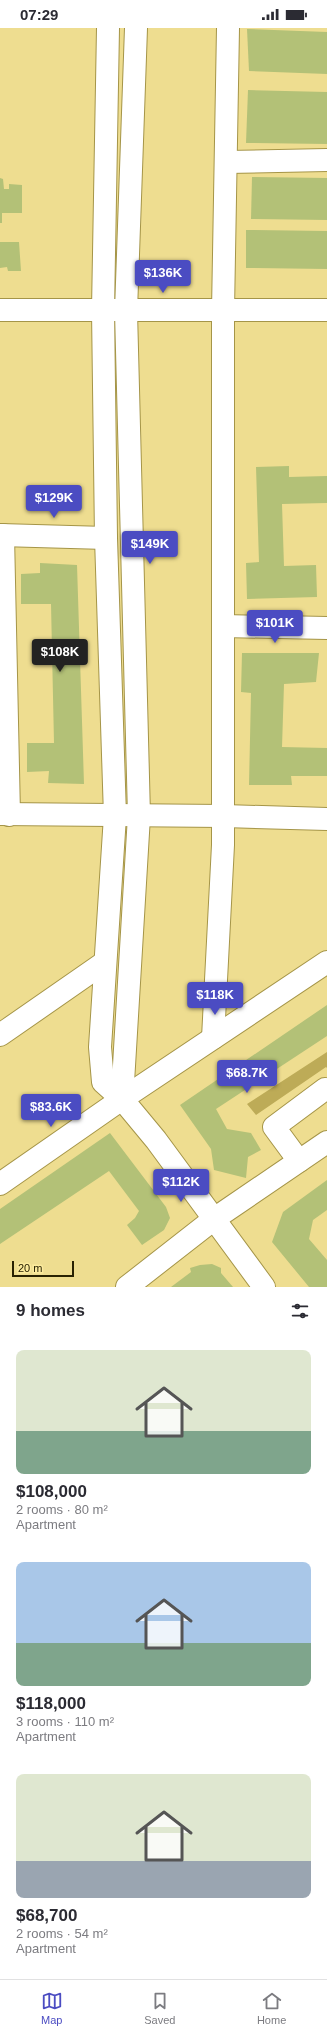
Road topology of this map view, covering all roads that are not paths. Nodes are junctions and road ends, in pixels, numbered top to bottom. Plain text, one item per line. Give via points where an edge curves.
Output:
1 (108, 28) edge
2 (136, 28) edge
3 (228, 28) edge
4 (327, 160) edge
5 (226, 162) junction
6 (0, 310) edge
7 (103, 310) junction
8 (327, 310) edge
9 (126, 311) junction
10 (223, 311) junction
11 (1, 535) edge
12 (106, 538) junction
13 (223, 626) junction
14 (327, 628) edge
15 (3, 674) edge
16 (5, 814) edge
17 (115, 816) junction
18 (139, 816) junction
19 (224, 816) junction
20 (327, 819) edge
21 (105, 962) junction
22 (327, 962) edge
23 (0, 1035) edge
24 (213, 1038) junction
25 (325, 1089) dead end
26 (122, 1099) junction
27 (327, 1142) edge
28 (299, 1161) junction
29 (0, 1184) edge
30 (214, 1219) junction
31 (127, 1287) edge
32 (264, 1287) edge

1 - 7 street
2 - 9 street
3 - 5 street
4 - 5 street
5 - 10 street
6 - 7 street
7 - 9 street
7 - 12 street
8 - 10 street
9 - 10 street
9 - 18 street
10 - 13 street
11 - 12 street
11 - 15 street
12 - 17 street
13 - 14 street
13 - 19 street
15 - 16 street
16 - 17 street
17 - 18 street
17 - 21 street
18 - 19 street
18 - 26 street
19 - 20 street
19 - 24 street
21 - 23 street
21 - 26 street via 100,1047 104,1082
22 - 24 street
24 - 26 street
25 - 28 street via 274,1127
26 - 29 street
26 - 30 street via 156,1140
27 - 28 street
28 - 30 street
30 - 31 street
30 - 32 street

